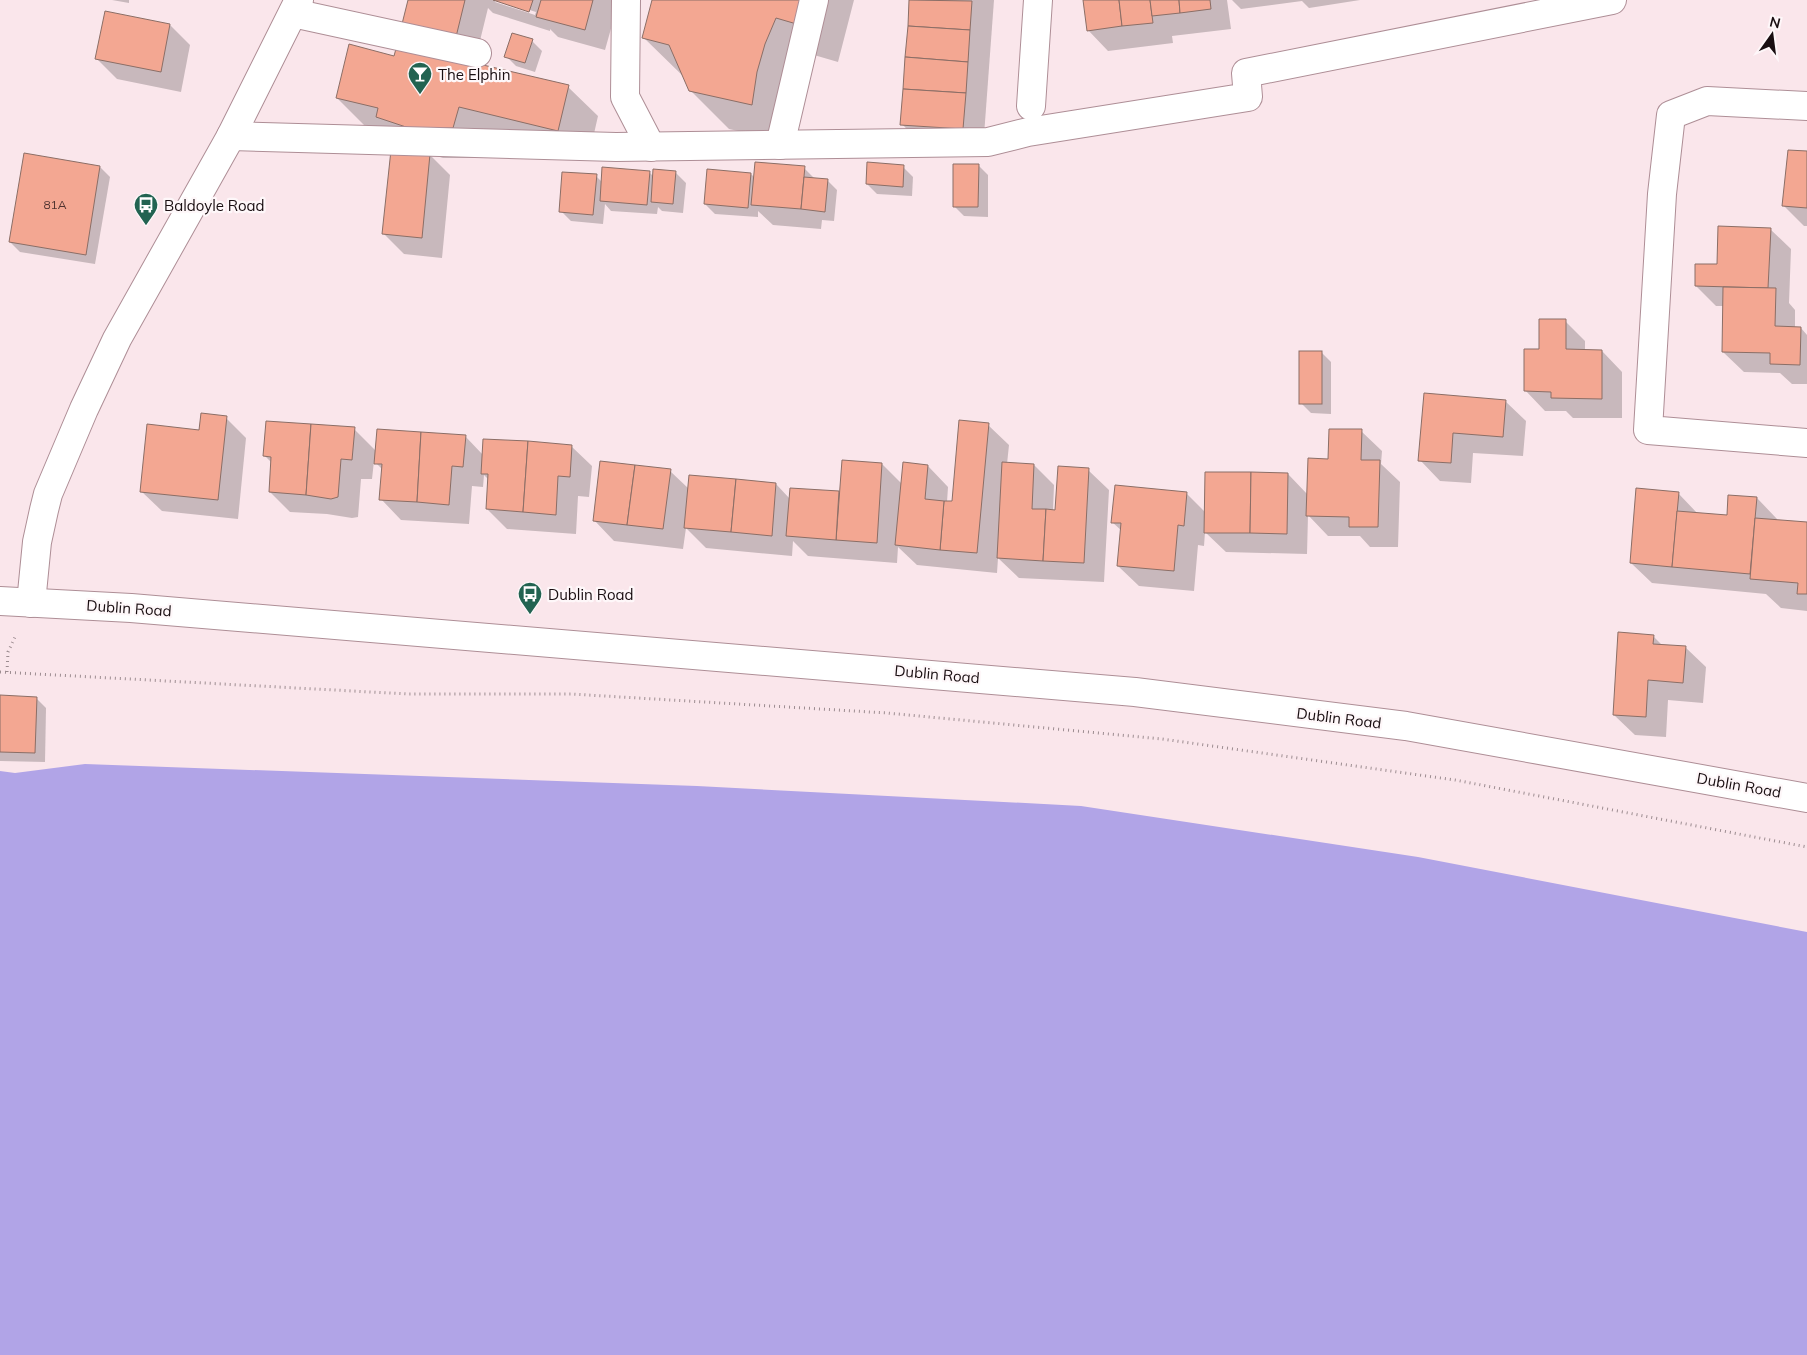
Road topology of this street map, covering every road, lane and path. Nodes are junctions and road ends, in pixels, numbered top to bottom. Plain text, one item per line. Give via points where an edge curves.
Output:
1 (626, 0) edge
2 (814, 0) edge
3 (1038, 0) edge
4 (1612, 0) edge
5 (296, 6) edge
6 (477, 54) dead end
7 (1031, 106) dead end
8 (1807, 106) edge
9 (231, 136) junction
10 (780, 145) junction
11 (651, 147) junction
12 (1807, 443) edge
13 (0, 601) edge
14 (31, 603) junction
15 (0, 672) edge
16 (1807, 798) edge
17 (1807, 846) edge

1 - 11 main road via 625,97
2 - 10 main road
3 - 7 main road
4 - 10 main road via 1246,73 1248,97 1028,132 988,142
5 - 6 main road
5 - 9 main road
8 - 12 main road via 1707,101 1671,115 1662,194 1648,430
9 - 11 main road
9 - 14 main road via 117,339 84,409 46,502 37,542
10 - 11 main road
13 - 14 main road, Dublin Road
14 - 16 main road, Dublin Road via 131,608 1104,688 1406,726
15 - 17 path via 408,694 571,694 887,713 1162,739 1455,780

